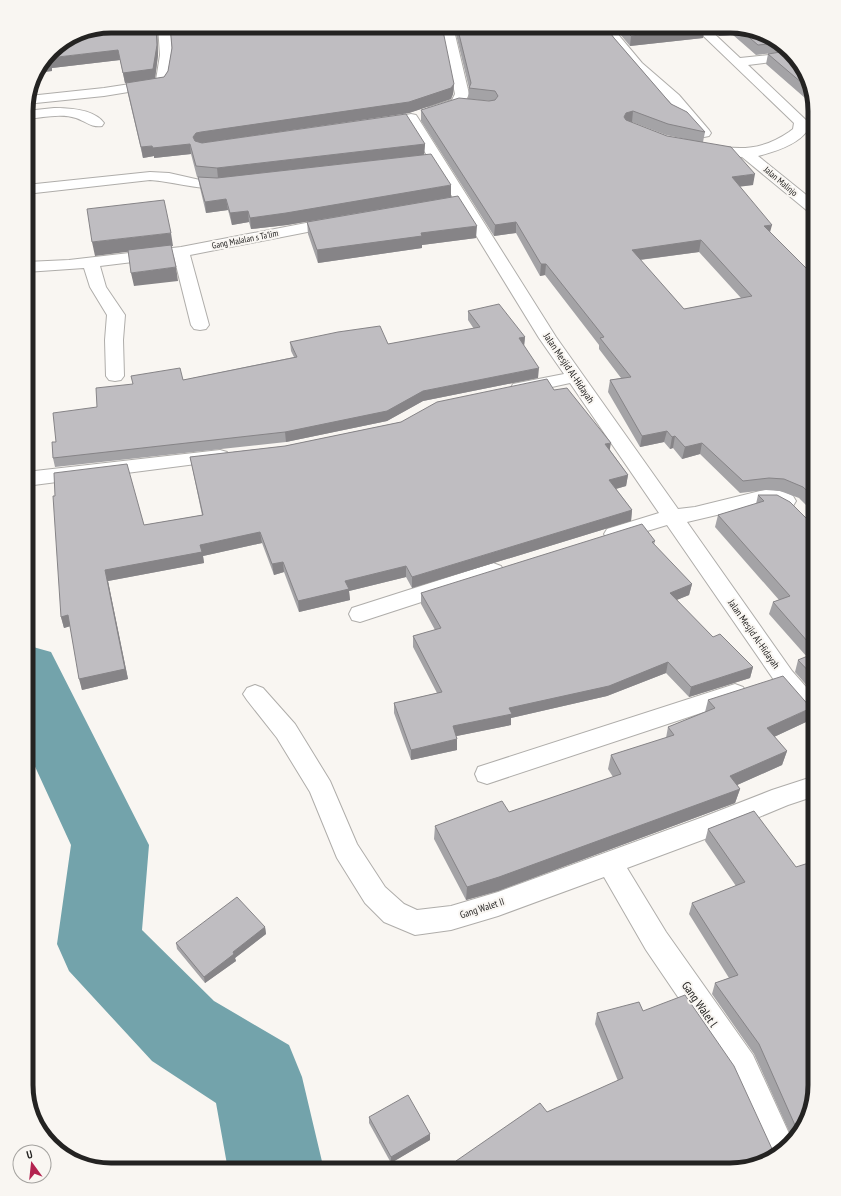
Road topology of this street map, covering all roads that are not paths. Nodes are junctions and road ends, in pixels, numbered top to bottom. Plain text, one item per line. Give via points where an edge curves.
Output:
1 (164, 33) edge
2 (449, 33) edge
3 (610, 33) edge
4 (707, 33) edge
5 (786, 57) edge
6 (738, 62) junction
7 (34, 99) edge
8 (458, 103) junction
9 (473, 104) edge
10 (33, 114) edge
11 (97, 123) dead end
12 (693, 146) edge
13 (720, 151) junction
14 (746, 153) junction
15 (240, 182) edge
16 (33, 189) edge
17 (808, 204) edge
18 (353, 219) edge
19 (181, 252) junction
20 (92, 262) junction
21 (33, 267) edge
22 (200, 325) dead end
23 (115, 376) dead end
24 (575, 377) junction
25 (505, 391) edge
26 (239, 454) edge
27 (33, 478) edge
28 (801, 514) edge
29 (671, 517) junction
30 (596, 539) edge
31 (513, 565) edge
32 (360, 614) dead end
33 (768, 682) junction
34 (255, 694) dead end
35 (808, 709) edge
36 (487, 774) dead end
37 (808, 788) edge
38 (610, 862) junction
39 (779, 1146) edge

1 - 7 street via 166,55 163,80 160,83
2 - 8 street via 462,94
3 - 13 street via 637,66 674,98
4 - 6 street
5 - 6 street
6 - 14 street via 801,122 800,132 790,140
8 - 9 street
8 - 24 street, Jalan Mesjid Al-Hidayah via 404,119 455,202
10 - 11 street via 64,112 79,114
12 - 13 street
13 - 14 street
14 - 17 street, Jalan Malinjo
15 - 16 street via 200,184 169,177 150,176
18 - 19 street, Gang MaJalan s Ta'lim
19 - 20 street, Gang MaJalan s Ta'lim
19 - 22 street
20 - 21 street, Gang MaJalan s Ta'lim
20 - 23 street via 98,287 116,316
24 - 25 street
24 - 29 street, Jalan Mesjid Al-Hidayah
26 - 27 street
28 - 29 street via 788,501 768,496 695,514
29 - 30 street
29 - 33 street, Jalan Mesjid Al-Hidayah
31 - 32 street
33 - 35 street, Jalan Mesjid Al-Hidayah
33 - 36 street
34 - 38 street, Gang Walet II via 286,731 321,788 346,850 375,895 394,913 415,923 451,918 498,904
37 - 38 street, Gang Walet II
38 - 39 street, Gang Walet l via 656,941 742,1065

